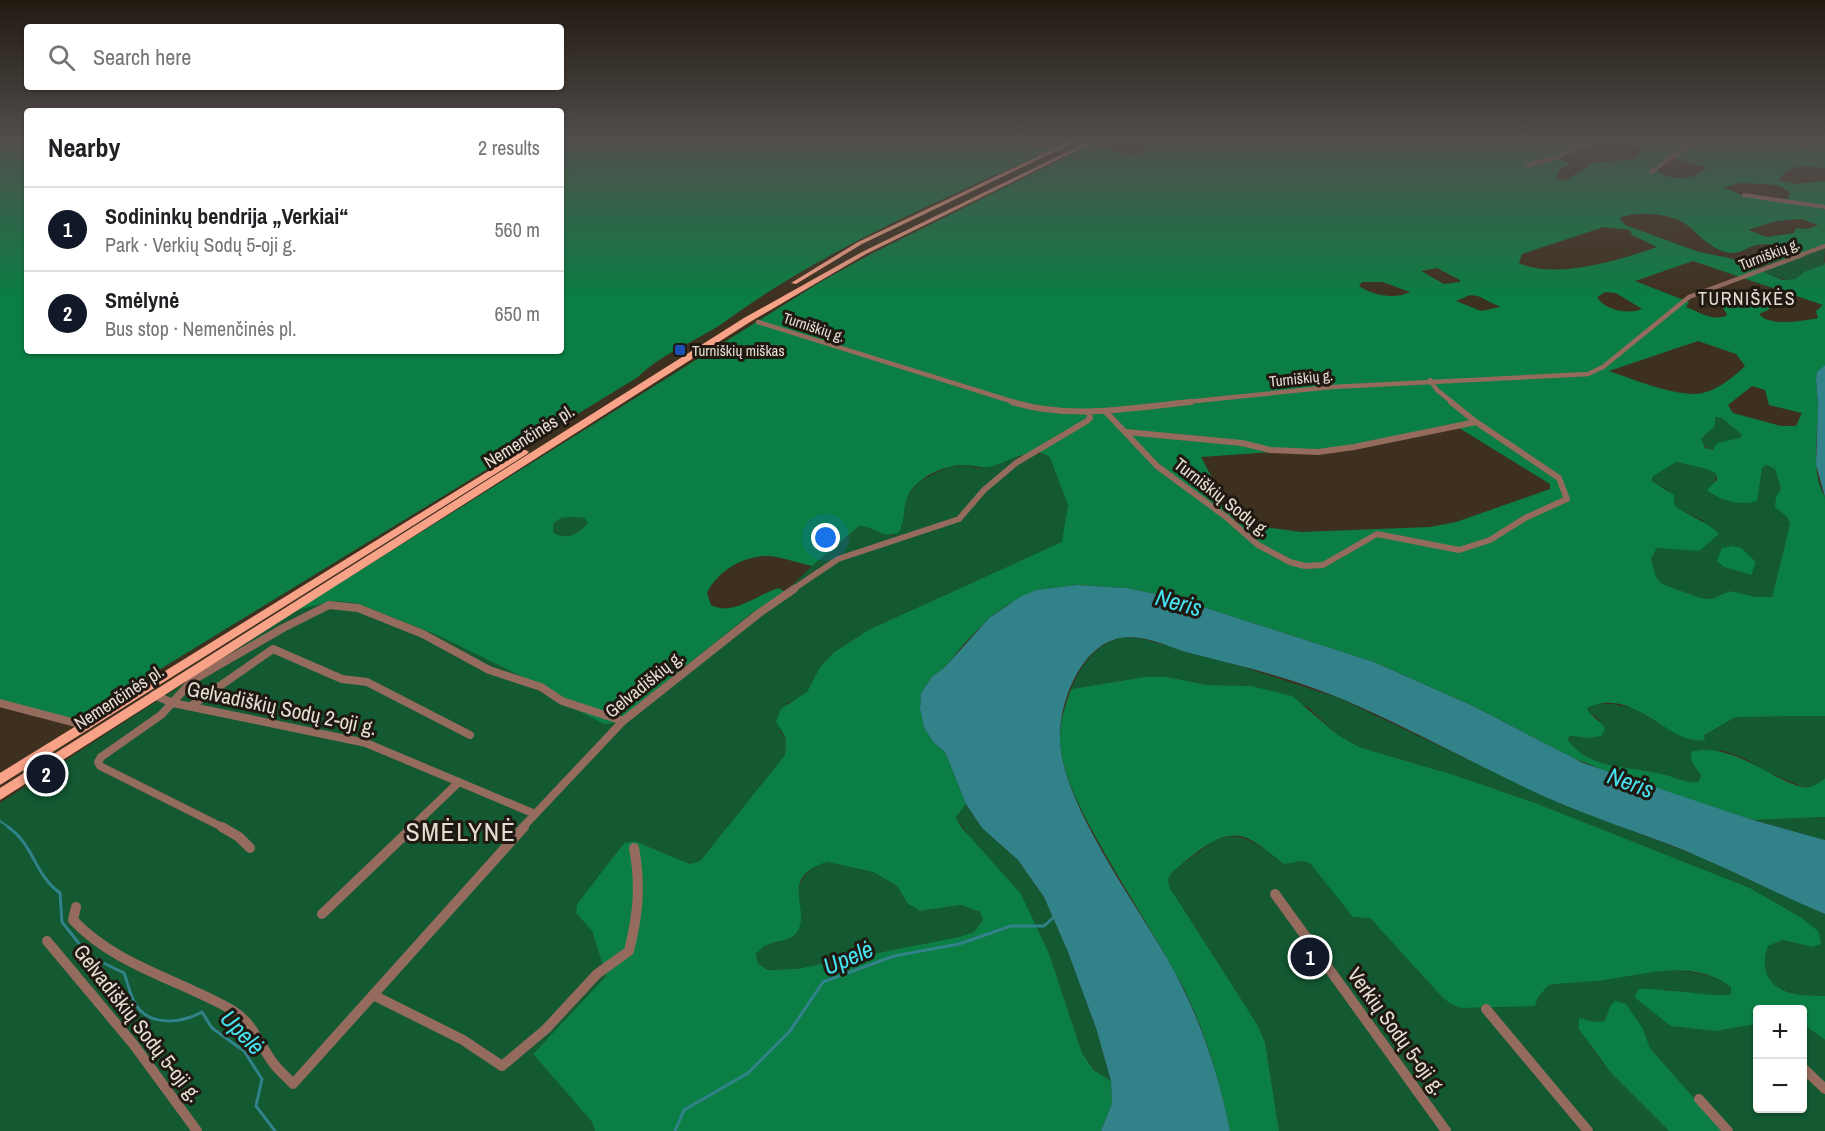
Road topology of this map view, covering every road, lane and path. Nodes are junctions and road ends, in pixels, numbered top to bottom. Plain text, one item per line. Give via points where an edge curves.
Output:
1 (966, 193) edge
2 (987, 193) edge
3 (1744, 195) dead end
4 (1825, 207) edge
5 (1825, 246) edge
6 (783, 291) junction
7 (792, 293) junction
8 (757, 318) junction
9 (669, 365) junction
10 (1430, 380) junction
11 (1105, 411) junction
12 (1089, 412) junction
13 (1476, 422) junction
14 (1126, 432) junction
15 (154, 696) junction
16 (0, 703) edge
17 (173, 703) junction
18 (190, 706) junction
19 (623, 721) junction
20 (87, 726) junction
21 (470, 735) dead end
22 (0, 780) edge
23 (459, 782) junction
24 (0, 795) edge
25 (535, 814) junction
26 (250, 848) dead end
27 (634, 848) dead end
28 (1275, 894) dead end
29 (75, 907) dead end
30 (322, 914) dead end
31 (47, 940) dead end
32 (374, 995) junction
33 (1486, 1009) dead end
34 (1807, 1071) edge
35 (1825, 1089) edge
36 (1698, 1099) dead end
37 (197, 1131) edge
38 (1446, 1131) edge
39 (1588, 1131) edge
40 (1728, 1131) edge

1 - 6 main road, Nemenčinės pl. via 860,243
2 - 7 main road, Nemenčinės pl.
3 - 4 street
5 - 10 street, Turniškių g. via 1689,297 1593,372
6 - 7 main road
6 - 9 main road, Nemenčinės pl.
7 - 8 main road, Nemenčinės pl.
8 - 9 main road, Nemenčinės pl.
8 - 12 street, Turniškių g. via 1023,405 1049,411
9 - 15 main road, Nemenčinės pl.
9 - 20 main road, Nemenčinės pl.
10 - 11 street, Turniškių g.
10 - 13 street, Turniškių Sodų g.
11 - 12 street, Turniškių g.
11 - 14 street, Turniškių Sodų g.
12 - 19 street, Gelvadiškių g. via 1087,421 1016,463 984,490 959,519 827,565
13 - 14 street via 1318,452
13 - 14 street, Turniškių Sodų g. via 1559,478 1567,499 1490,540 1459,550 1377,534 1323,565 1310,567 1290,562 1258,545 1157,466
15 - 17 street, Gelvadiškių Sodų 2-oji g.
15 - 24 main road, Nemenčinės pl.
16 - 20 street
17 - 18 street, Gelvadiškių Sodų 2-oji g.
17 - 19 street via 193,680 284,628 329,605 337,605 357,608 423,634 489,670 541,687 562,701
17 - 26 street via 161,716 101,757 100,766 210,820
18 - 21 street via 273,649 342,679 367,682
18 - 23 street, Gelvadiškių Sodų 2-oji g. via 366,743
19 - 25 street, Gelvadiškių g.
20 - 22 main road, Nemenčinės pl.
23 - 25 street, Gelvadiškių Sodų 2-oji g.
23 - 30 street
25 - 32 street, Gelvadiškių g.
27 - 32 street via 639,876 636,922 629,951 597,974 546,1029 502,1066 463,1040
28 - 38 street, Verkių Sodų 5-oji g.
29 - 32 street, Gelvadiškių g. via 73,920 90,938 243,1018 274,1064 293,1084
31 - 37 street, Gelvadiškių Sodų 5-oji g. via 134,1045
33 - 39 street
34 - 35 street
36 - 40 street

